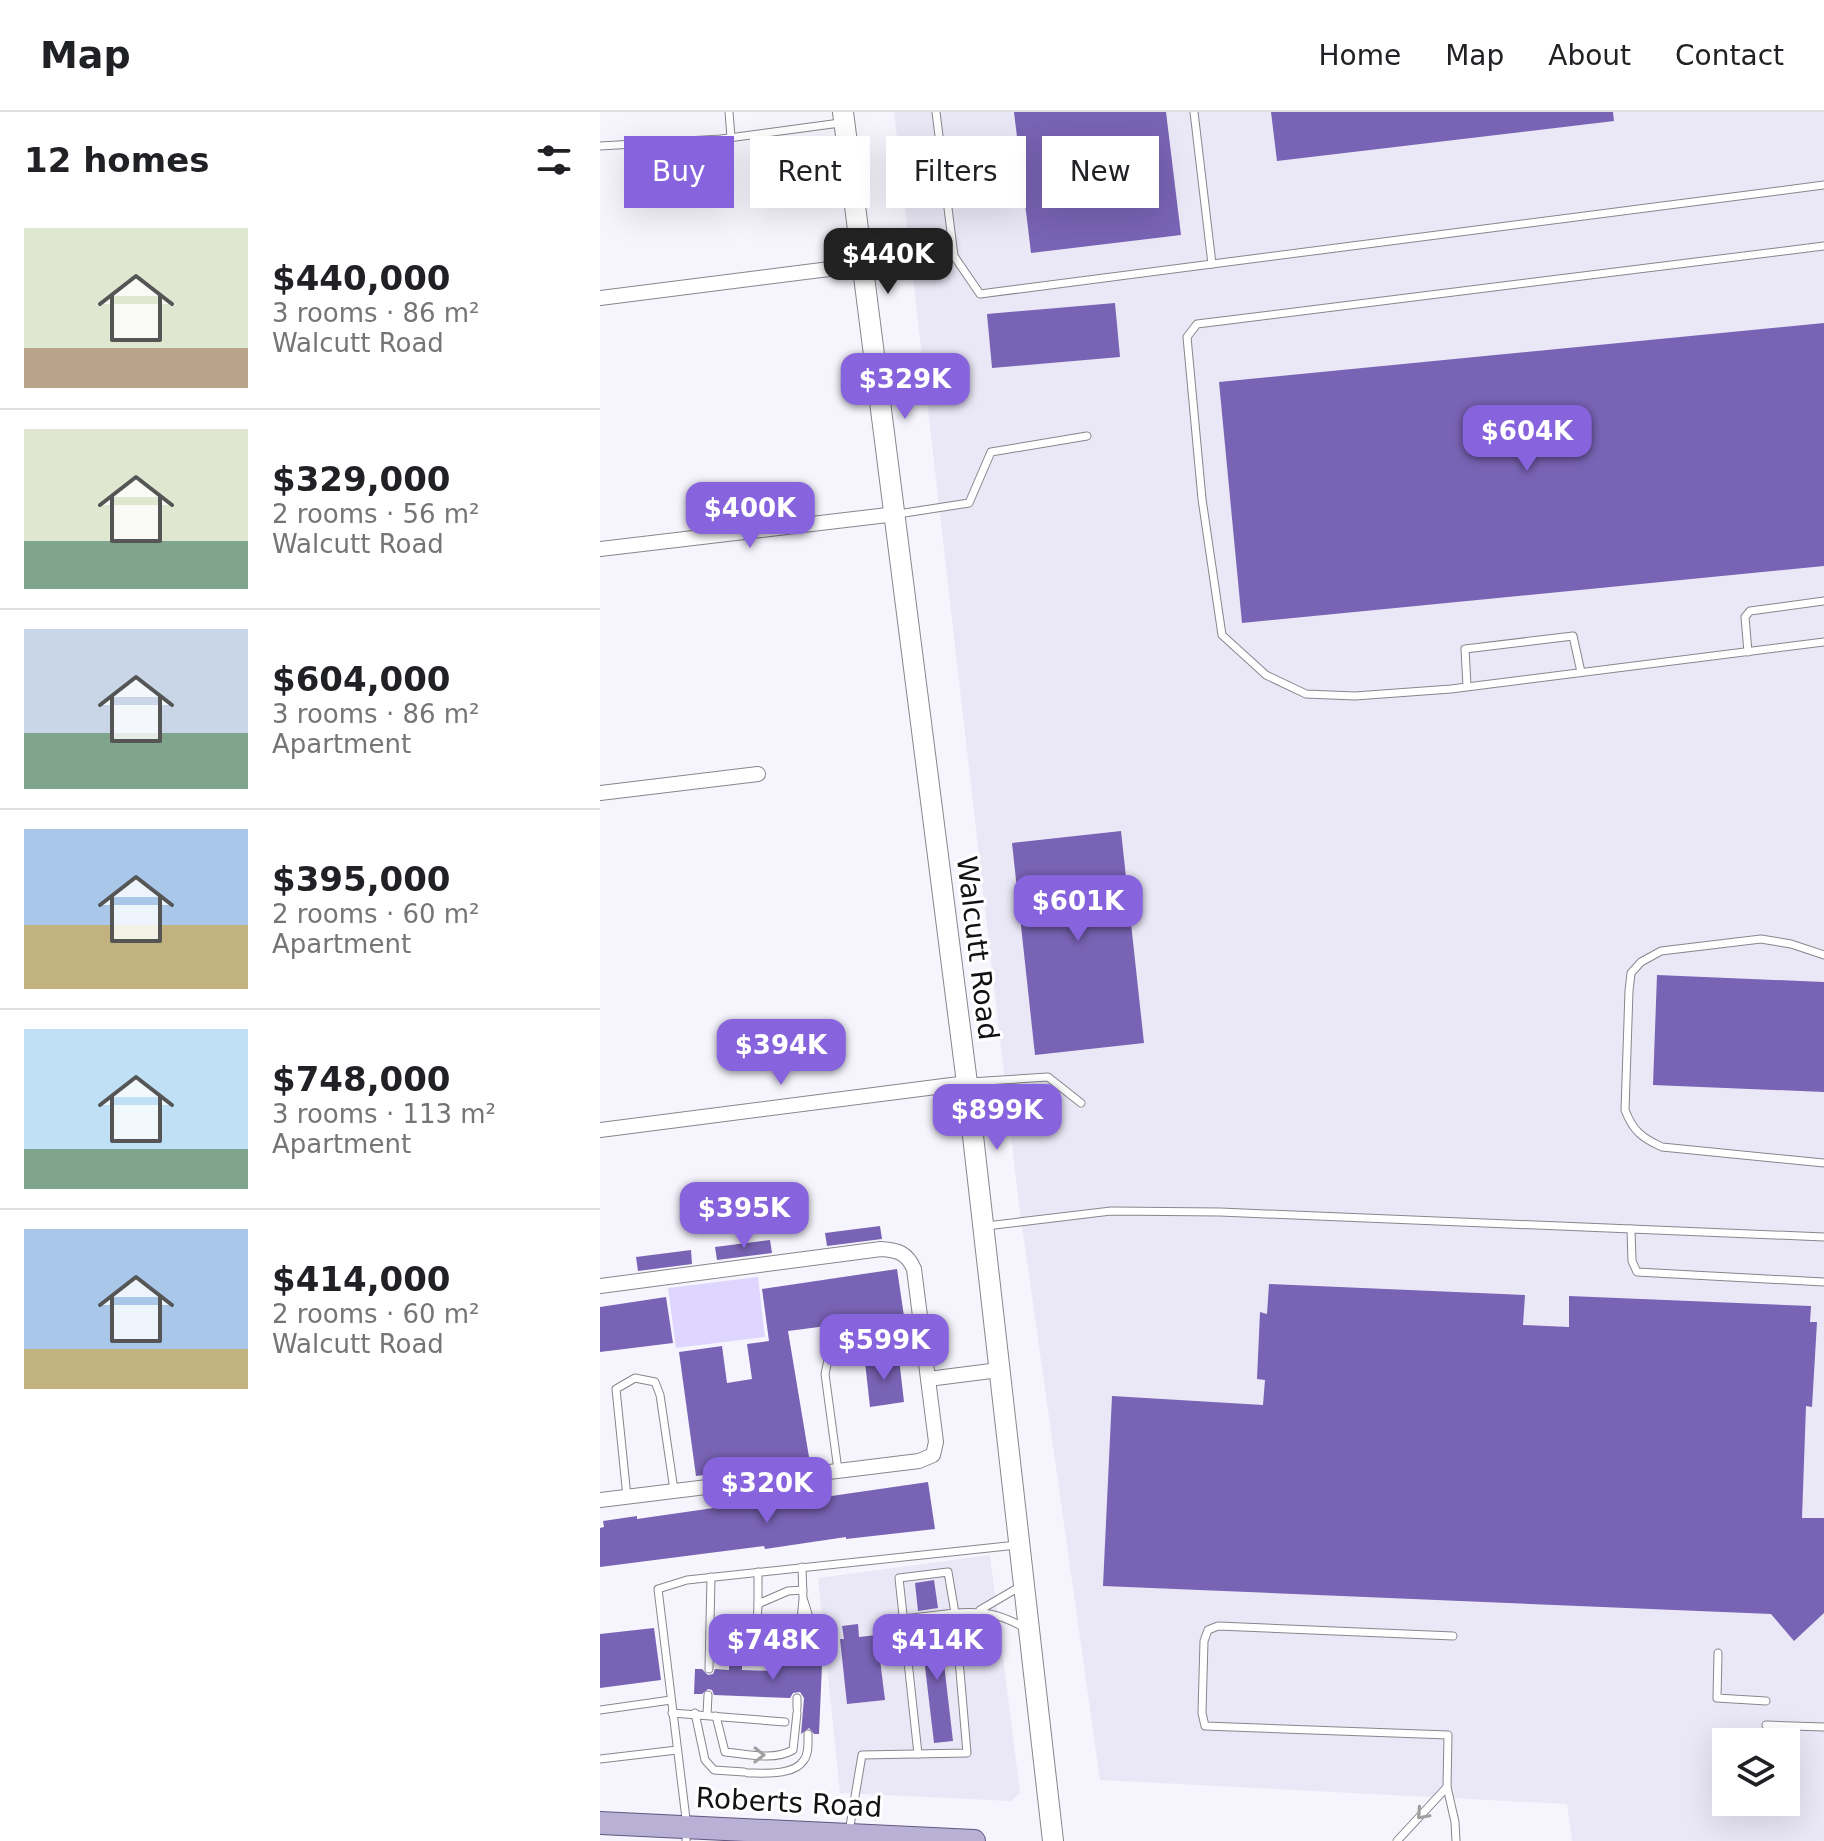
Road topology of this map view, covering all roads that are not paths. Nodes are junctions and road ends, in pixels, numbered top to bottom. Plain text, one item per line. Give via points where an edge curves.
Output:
1 (729, 112) edge
2 (936, 112) edge
3 (1194, 112) edge
4 (844, 117) edge
5 (731, 136) edge
6 (734, 136) edge
7 (624, 144) edge
8 (600, 146) edge
9 (1824, 185) edge
10 (1824, 246) edge
11 (1212, 264) junction
12 (861, 265) junction
13 (600, 298) edge
14 (1087, 436) dead end
15 (896, 514) junction
16 (600, 549) edge
17 (1824, 601) edge
18 (1824, 642) edge
19 (1748, 652) junction
20 (1581, 672) junction
21 (1467, 686) junction
22 (758, 774) dead end
23 (600, 793) edge
24 (1824, 955) edge
25 (967, 1083) junction
26 (1081, 1103) dead end
27 (600, 1130) edge
28 (1824, 1163) edge
29 (983, 1226) junction
30 (1631, 1229) junction
31 (1824, 1237) edge
32 (1824, 1282) edge
33 (600, 1286) edge
34 (923, 1344) junction
35 (999, 1370) junction
36 (928, 1379) junction
37 (838, 1470) junction
38 (674, 1490) junction
39 (627, 1497) junction
40 (600, 1500) edge
41 (1019, 1544) junction
42 (802, 1567) junction
43 (758, 1572) junction
44 (711, 1577) junction
45 (1023, 1584) junction
46 (803, 1594) junction
47 (758, 1604) junction
48 (978, 1611) junction
49 (955, 1613) junction
50 (903, 1619) junction
51 (1030, 1631) junction
52 (1453, 1636) dead end
53 (799, 1642) dead end
54 (811, 1642) dead end
55 (756, 1653) dead end
56 (1718, 1653) dead end
57 (709, 1669) dead end
58 (708, 1695) dead end
59 (797, 1698) dead end
60 (671, 1700) junction
61 (1766, 1701) dead end
62 (600, 1710) edge
63 (672, 1713) junction
64 (695, 1713) junction
65 (712, 1715) junction
66 (785, 1722) dead end
67 (1766, 1725) dead end
68 (1824, 1727) edge
69 (808, 1734) dead end
70 (677, 1750) junction
71 (918, 1754) junction
72 (600, 1759) edge
73 (1447, 1787) junction
74 (600, 1823) edge
75 (686, 1834) edge
76 (849, 1835) junction
77 (905, 1839) edge
78 (974, 1841) edge
79 (1053, 1841) edge
80 (1397, 1841) edge
81 (1456, 1841) edge

1 - 5 lane
2 - 11 lane via 954,256 980,294
3 - 11 lane
4 - 6 lane
4 - 12 street, Walcutt Road
7 - 8 lane
9 - 11 lane
10 - 21 lane via 1197,324 1187,337 1222,635 1266,675 1306,694 1355,696
12 - 13 street
12 - 15 street, Walcutt Road
14 - 15 lane via 991,452 969,503
15 - 16 street
15 - 25 street, Walcutt Road
17 - 19 lane via 1750,611 1745,617
18 - 19 lane
19 - 20 lane
20 - 21 lane
20 - 21 lane via 1573,636 1465,649
22 - 23 street
24 - 28 lane via 1761,939 1661,951 1641,962 1631,973 1629,991 1625,1110 1641,1137 1662,1147
25 - 26 lane via 1048,1077
25 - 27 street
25 - 29 street, Walcutt Road
29 - 30 lane via 1116,1211
29 - 35 street, Walcutt Road
30 - 31 lane
30 - 32 lane via 1637,1272
33 - 34 street via 896,1250 914,1269
34 - 36 street
34 - 37 lane via 841,1353 828,1360 825,1374
35 - 36 street
35 - 41 street, Walcutt Road
36 - 37 street via 933,1455
37 - 38 street
38 - 39 street
38 - 39 lane via 660,1395 655,1382 635,1378 616,1389
39 - 40 street
41 - 42 lane
41 - 45 street, Walcutt Road
42 - 43 lane
42 - 46 lane
43 - 44 lane
43 - 47 lane
44 - 57 lane
44 - 60 lane via 658,1589
45 - 48 lane
45 - 51 street, Walcutt Road
46 - 47 lane via 788,1591
46 - 53 lane
46 - 54 lane
47 - 55 lane
48 - 49 lane
48 - 51 lane via 1002,1615
49 - 50 lane
49 - 50 lane via 948,1572 911,1576 899,1578
49 - 71 lane via 967,1753
50 - 71 lane
51 - 79 street, Walcutt Road
52 - 73 lane via 1218,1626 1208,1630 1204,1641 1202,1677 1205,1726 1448,1735
56 - 61 lane via 1717,1698
58 - 65 lane
65 -> 59 lane via 725,1752 787,1754 793,1750
60 - 62 lane
60 - 63 lane
63 - 64 lane
63 - 70 lane
64 - 65 lane
64 - 69 lane via 705,1760 714,1770 776,1773 800,1765 807,1757
65 - 66 lane
67 - 68 lane
70 - 72 lane
70 - 75 lane
71 - 76 lane via 862,1755
73 -> 80 lane
73 - 81 lane
74 - 75 main road, Roberts Road
75 - 76 main road, Roberts Road
76 - 77 main road, Roberts Road
77 - 78 main road, Roberts Road

